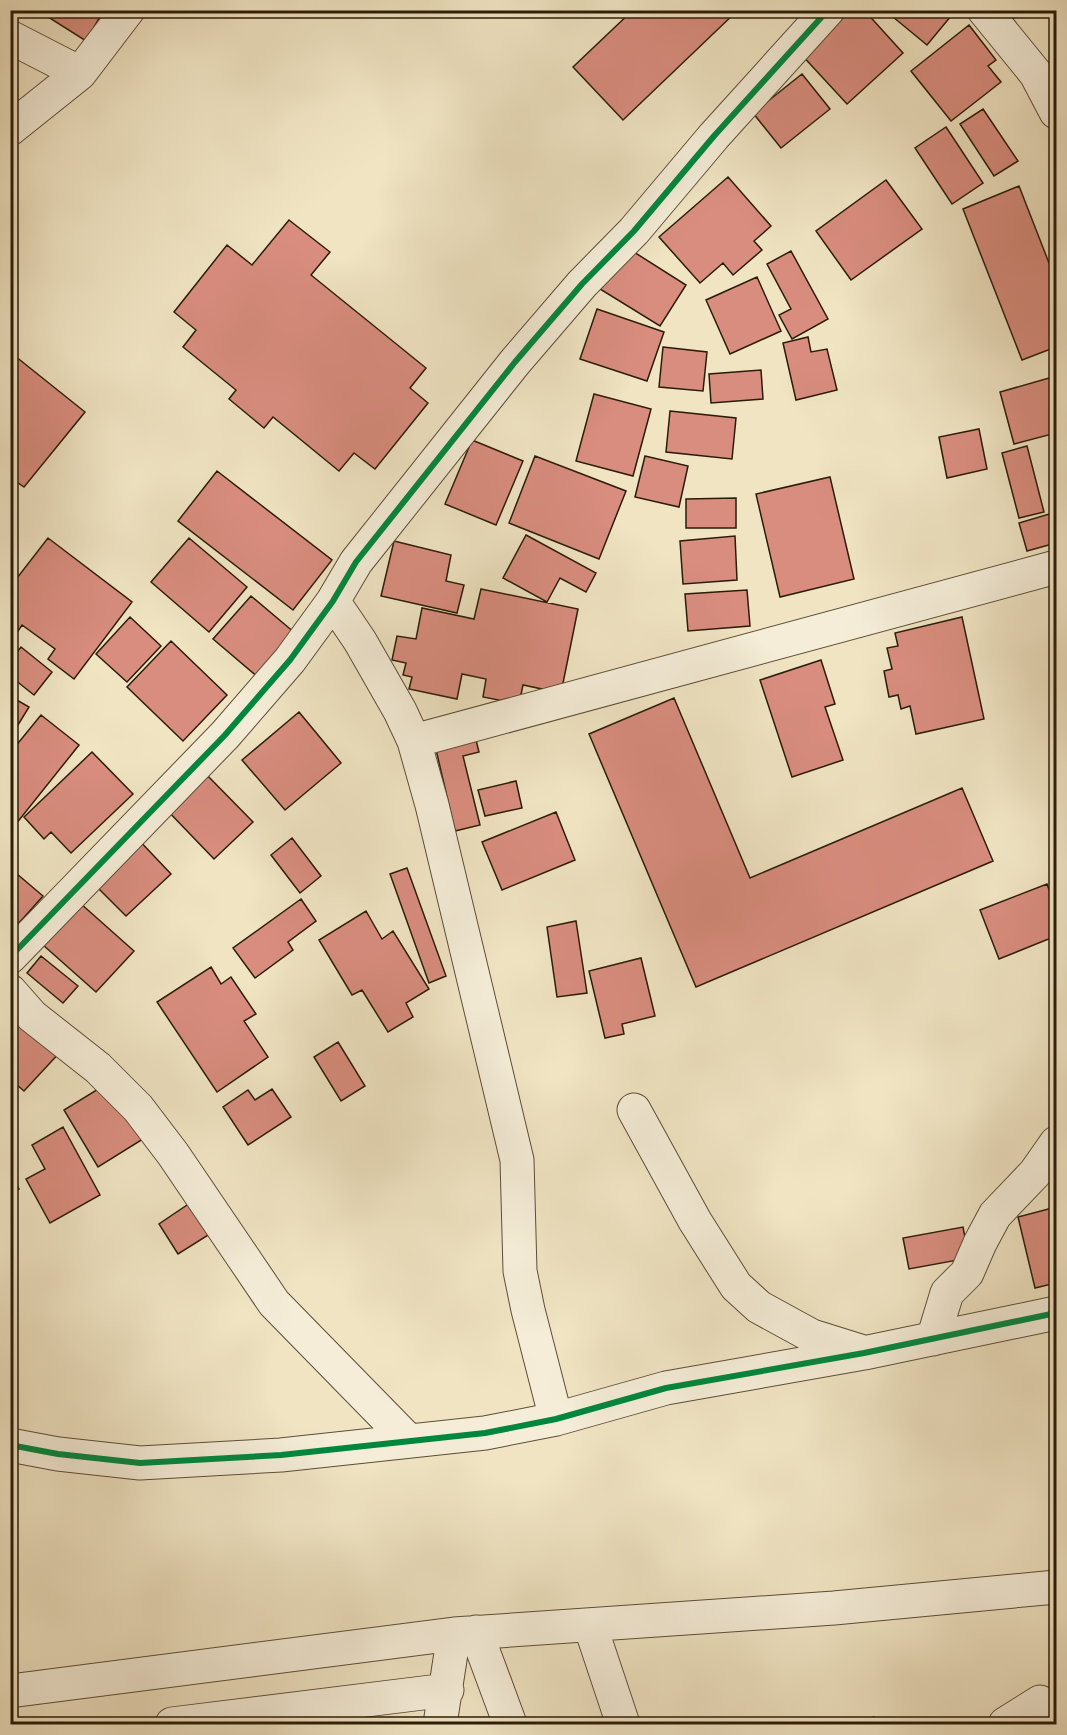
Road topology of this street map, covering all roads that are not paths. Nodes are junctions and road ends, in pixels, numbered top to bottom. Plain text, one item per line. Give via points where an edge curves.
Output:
1 (128, 10) edge
2 (828, 10) edge
3 (984, 10) edge
4 (10, 37) edge
5 (80, 73) junction
6 (1056, 112) edge
7 (10, 129) edge
8 (1056, 567) edge
9 (333, 601) junction
10 (414, 741) junction
11 (10, 957) edge
12 (10, 991) edge
13 (634, 1110) dead end
14 (1056, 1143) edge
15 (1056, 1313) edge
16 (933, 1339) junction
17 (864, 1353) junction
18 (556, 1419) junction
19 (408, 1440) junction
20 (10, 1444) edge
21 (1056, 1587) edge
22 (590, 1625) junction
23 (465, 1633) junction
24 (447, 1690) junction
25 (10, 1691) edge
26 (1040, 1702) dead end
27 (172, 1725) edge
28 (440, 1725) edge
29 (510, 1725) edge
30 (622, 1725) edge
31 (1005, 1725) edge

1 - 5 street
2 - 9 street via 530,345 356,562
3 - 6 street via 1036,74
4 - 5 street
5 - 7 street
8 - 10 street
9 - 10 street via 382,678
9 - 11 street via 290,660 225,735
10 - 18 street via 517,1161 520,1271
12 - 19 street via 32,1016 98,1068 138,1108 274,1303
13 - 17 street via 736,1286 759,1307 812,1336
14 - 16 street via 1035,1173 995,1215 967,1273 947,1293
15 - 16 street
16 - 17 street
17 - 18 street via 666,1388
18 - 19 street via 484,1433
19 - 20 street via 281,1455 140,1462 58,1454
21 - 22 street
22 - 23 street
22 - 30 street
23 - 24 street
23 - 25 street
23 - 29 street
24 - 27 street
24 - 28 street
26 - 31 street

